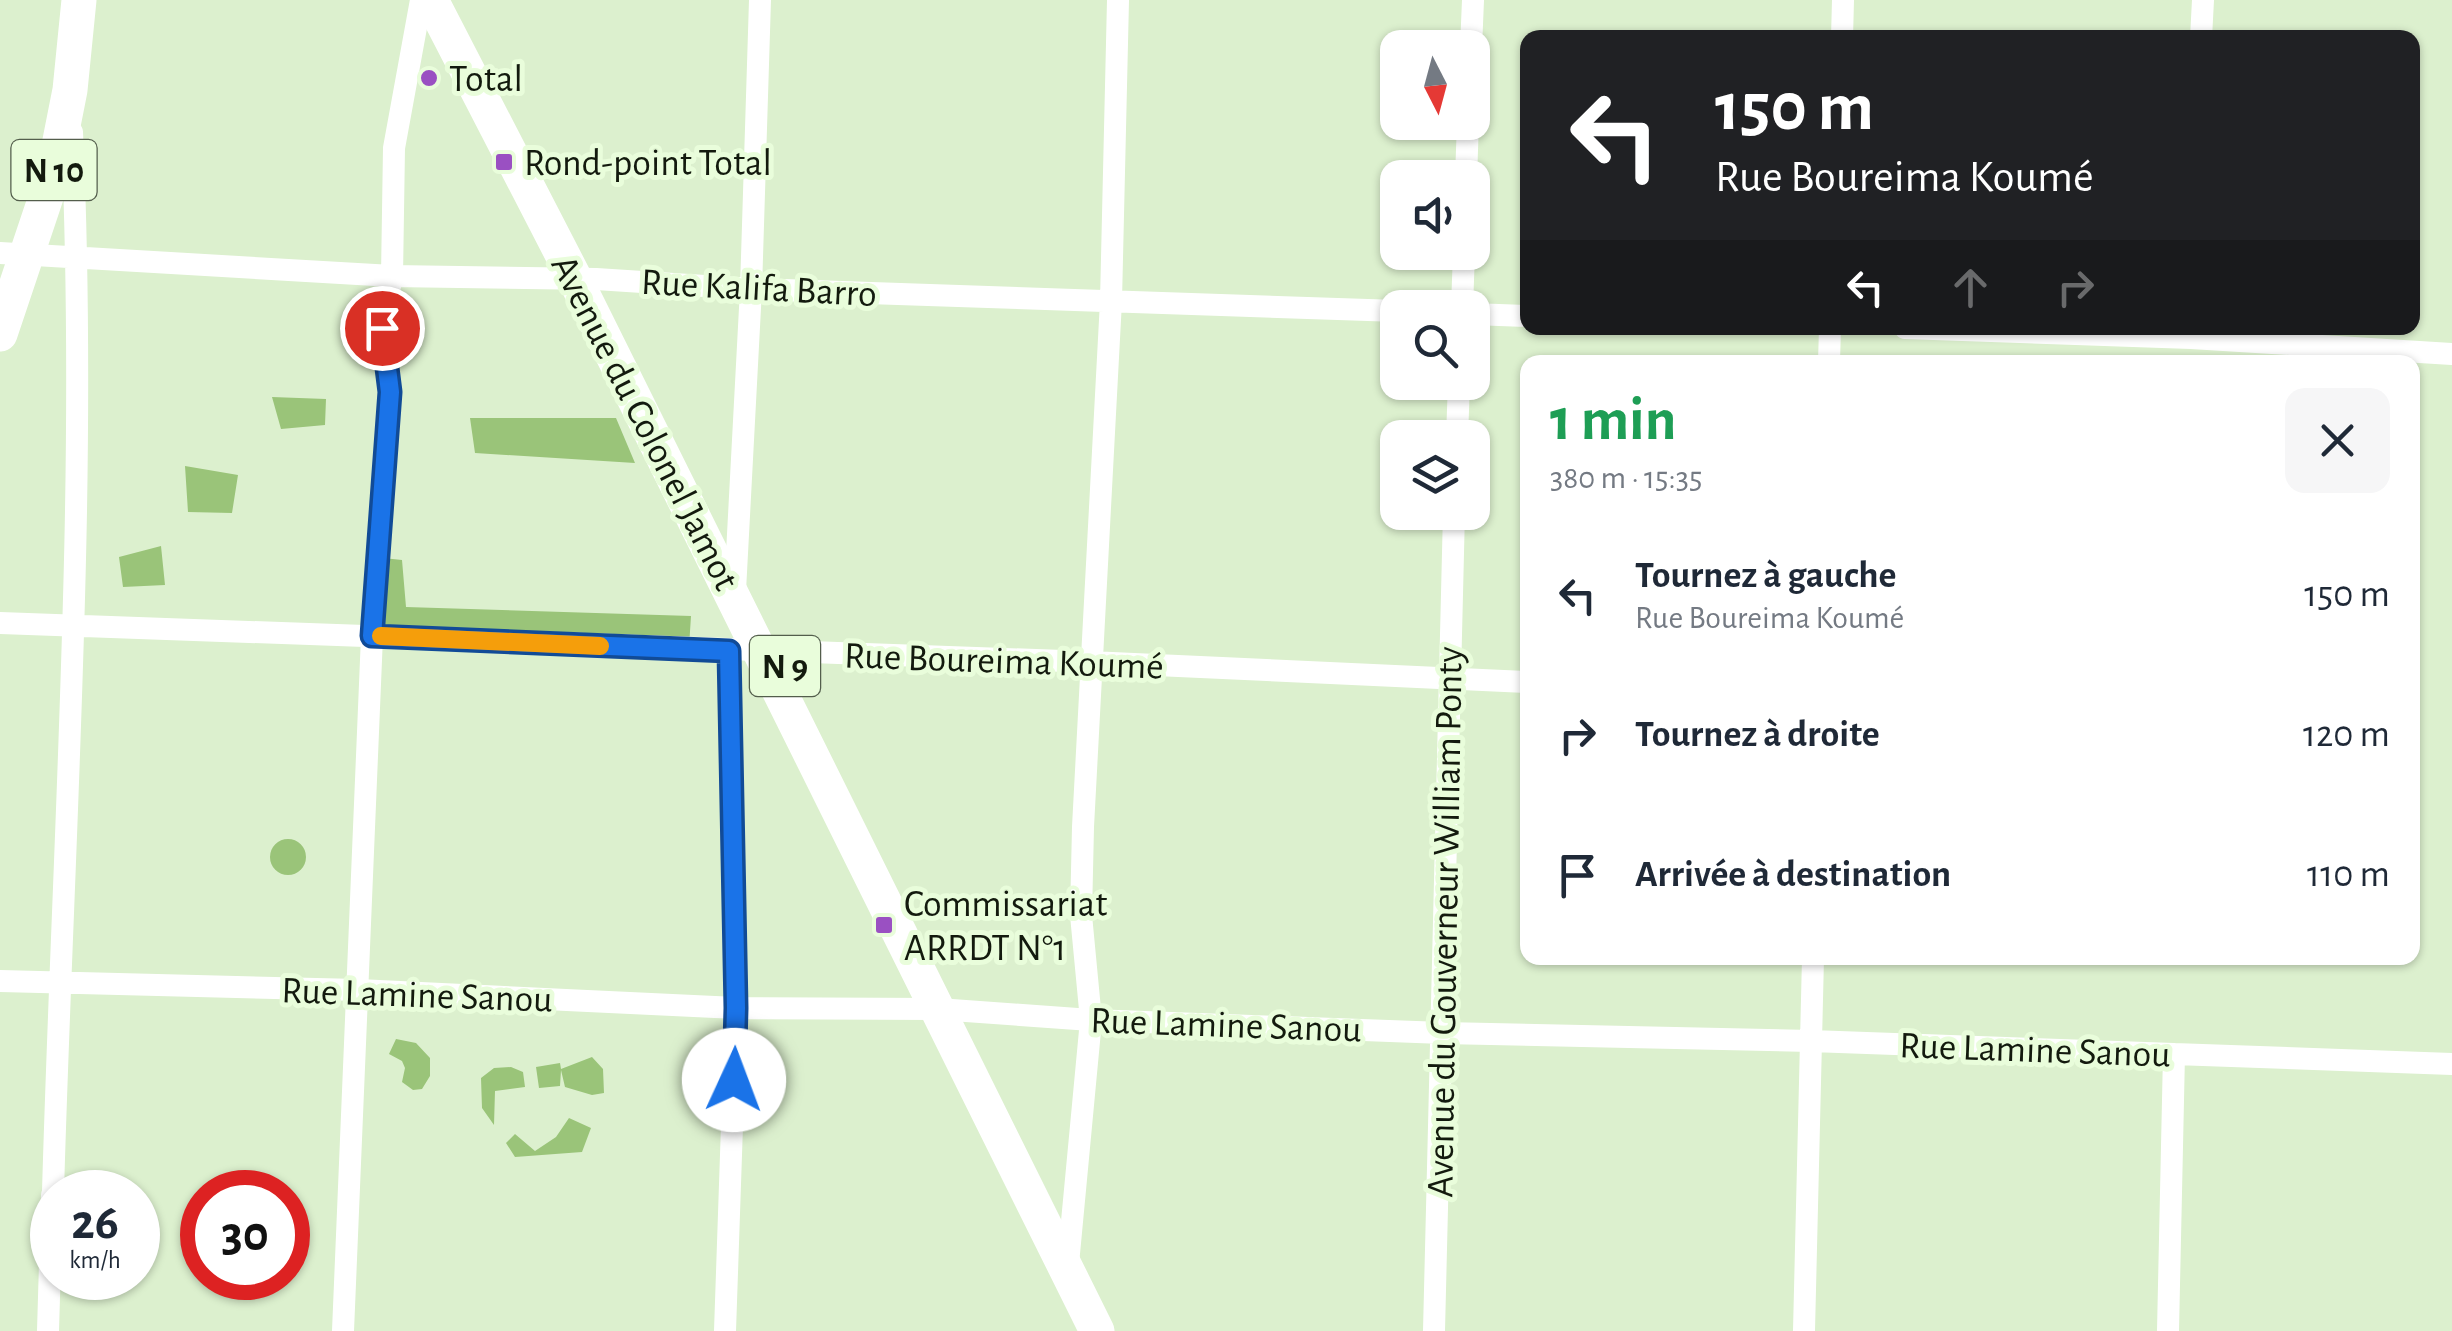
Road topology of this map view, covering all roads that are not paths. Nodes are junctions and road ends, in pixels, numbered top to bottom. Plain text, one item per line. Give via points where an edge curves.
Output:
1 (58, 0) edge
2 (79, 0) edge
3 (421, 0) edge
4 (431, 0) edge
5 (455, 0) edge
6 (760, 0) edge
7 (1118, 0) edge
8 (1473, 0) edge
9 (1843, 0) edge
10 (2203, 0) edge
11 (1472, 30) edge
12 (1842, 30) edge
13 (2202, 30) edge
14 (70, 90) junction
15 (78, 257) junction
16 (8, 258) edge
17 (392, 276) junction
18 (586, 279) junction
19 (751, 289) junction
20 (1112, 300) junction
21 (1380, 311) edge
22 (1490, 315) edge
23 (1520, 316) edge
24 (0, 334) edge
25 (2217, 335) edge
26 (2452, 354) edge
27 (1453, 530) edge
28 (735, 582) junction
29 (0, 623) edge
30 (72, 626) junction
31 (372, 636) junction
32 (756, 651) junction
33 (1090, 662) junction
34 (1448, 677) junction
35 (1520, 682) edge
36 (1814, 965) edge
37 (0, 980) edge
38 (59, 983) junction
39 (358, 990) junction
40 (736, 1008) junction
41 (947, 1010) junction
42 (1091, 1020) junction
43 (1443, 1033) junction
44 (1811, 1041) junction
45 (2174, 1054) junction
46 (2452, 1064) edge
47 (53, 1170) edge
48 (1069, 1235) junction
49 (1068, 1273) junction
50 (49, 1300) edge
51 (48, 1331) edge
52 (342, 1331) edge
53 (724, 1331) edge
54 (1097, 1331) edge
55 (1116, 1331) edge
56 (1434, 1331) edge
57 (1804, 1331) edge
58 (2168, 1331) edge

1 - 16 main road, N 10 via 50,88
2 - 14 main road, N 10
3 - 17 street via 394,148
4 - 18 main road, Avenue du Colonel Jamot / N 9
5 - 18 main road, Avenue du Colonel Jamot / N 9
6 - 19 street
7 - 20 street
8 - 11 street
9 - 12 street
10 - 13 street
14 - 15 street
14 - 16 main road, N 10 via 53,176
15 - 16 street, Rue Kalifa Barro
15 - 17 street, Rue Kalifa Barro
15 - 30 street
16 - 24 main road, N 10
17 - 18 street, Rue Kalifa Barro
17 - 31 street via 382,328 390,392
18 - 19 street, Rue Kalifa Barro
18 - 28 main road, Avenue du Colonel Jamot / N 9
19 - 20 street, Rue Kalifa Barro
19 - 28 street
20 - 21 street, Rue Kalifa Barro
20 - 33 street
22 - 23 street
25 - 26 street
27 - 34 street, Avenue du Gouverneur William Ponty
28 - 32 main road, Avenue du Colonel Jamot / N 9
29 - 30 street, Rue Boureima Koumé
30 - 31 street, Rue Boureima Koumé
30 - 38 street
31 - 32 street, Rue Boureima Koumé
31 - 39 street
32 - 33 street, Rue Boureima Koumé
32 - 40 street
32 - 41 main road, Avenue du Colonel Jamot / N 9
33 - 34 street, Rue Boureima Koumé
33 - 42 street via 1082,916
34 - 35 street, Rue Boureima Koumé
34 - 43 street, Avenue du Gouverneur William Ponty
36 - 44 street
37 - 38 street, Rue Lamine Sanou
38 - 39 street, Rue Lamine Sanou
38 - 47 street
39 - 40 street, Rue Lamine Sanou
39 - 52 street
40 - 41 street, Rue Lamine Sanou
40 - 53 street
41 - 42 street, Rue Lamine Sanou
41 - 48 main road, Avenue du Colonel Jamot / N 9
41 - 49 main road, Avenue du Colonel Jamot / N 9
42 - 43 street, Rue Lamine Sanou
42 - 48 street
43 - 44 street, Rue Lamine Sanou
43 - 56 street, Avenue du Gouverneur William Ponty
44 - 45 street, Rue Lamine Sanou
44 - 57 street
45 - 46 street, Rue Lamine Sanou
45 - 58 street
48 - 49 street
48 - 55 main road, Avenue du Colonel Jamot / N 9
49 - 54 main road, Avenue du Colonel Jamot / N 9
50 - 51 street

